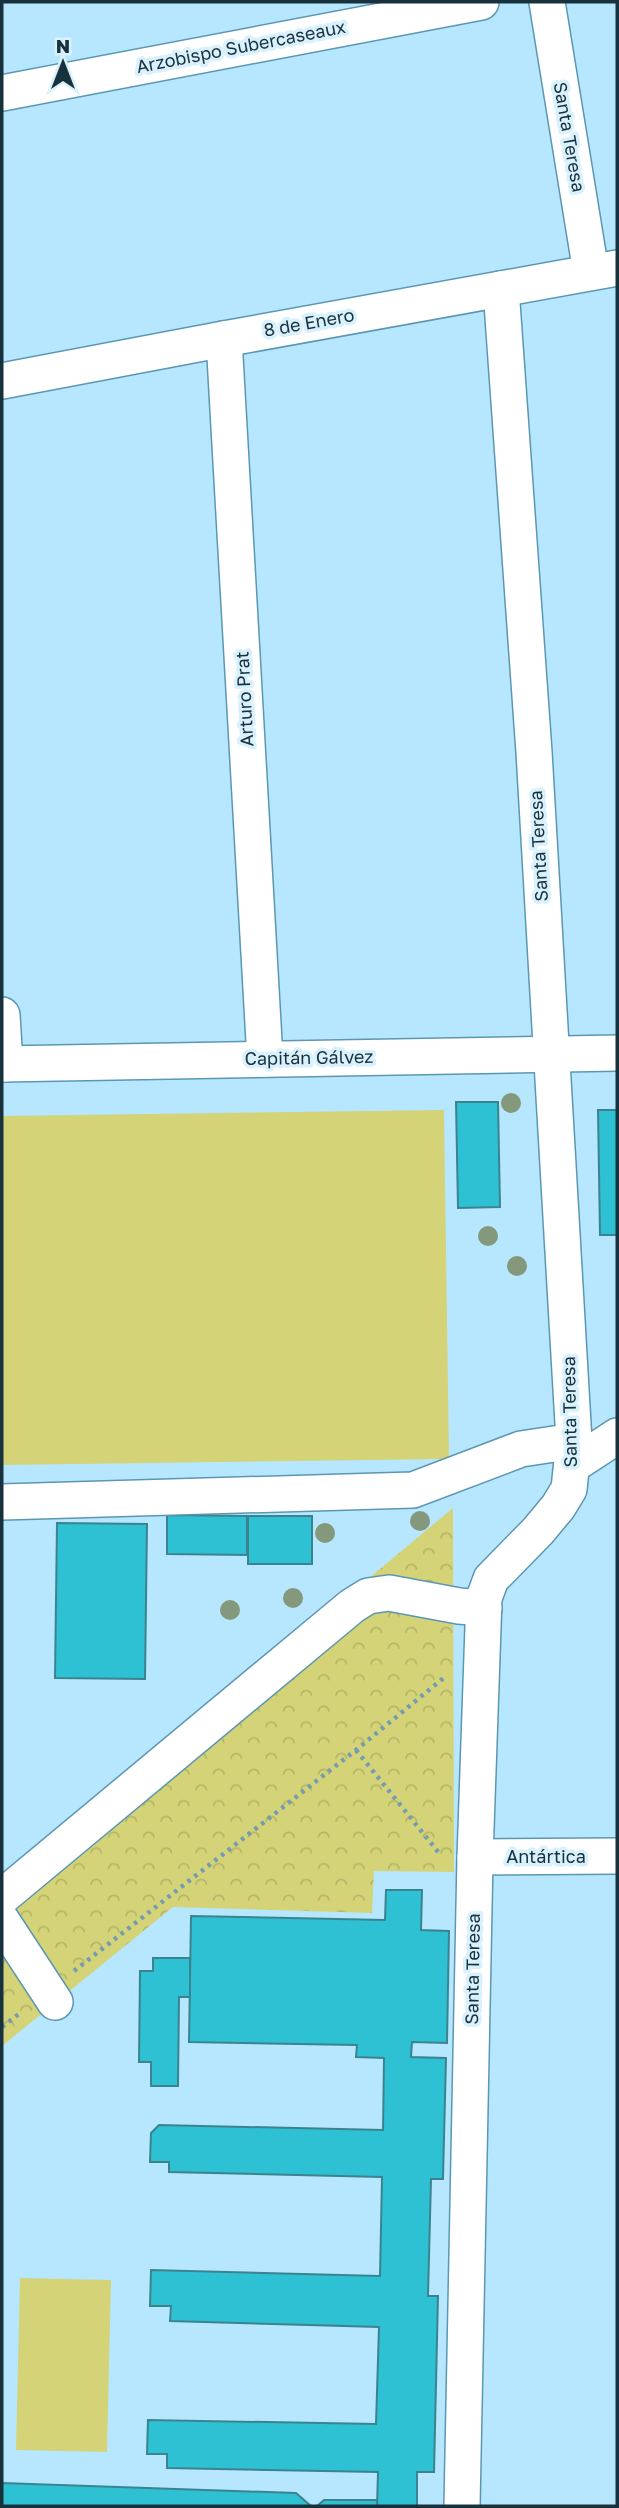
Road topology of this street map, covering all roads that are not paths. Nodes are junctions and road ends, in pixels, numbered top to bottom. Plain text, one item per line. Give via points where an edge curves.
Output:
1 (481, 2) edge
2 (547, 2) edge
3 (2, 93) edge
4 (604, 270) edge
5 (501, 289) junction
6 (224, 339) junction
7 (2, 382) edge
8 (2, 1015) edge
9 (617, 1053) edge
10 (552, 1054) junction
11 (265, 1059) junction
12 (3, 1064) edge
13 (617, 1436) edge
14 (574, 1453) junction
15 (2, 1502) edge
16 (484, 1608) junction
17 (617, 1856) edge
18 (475, 1857) junction
19 (2, 1897) edge
20 (2, 1921) edge
21 (52, 1996) road end
22 (462, 2506) edge

1 - 3 street, Arzobispo Subercaseaux
2 - 4 street, Santa Teresa
4 - 5 street, 8 de Enero
5 - 6 street, 8 de Enero
5 - 10 street, Santa Teresa
6 - 7 street, 8 de Enero
6 - 11 street, Arturo Prat
8 - 12 street
9 - 10 street, Capitán Gálvez
10 - 11 street, Capitán Gálvez
10 - 14 street, Santa Teresa
11 - 12 street, Capitán Gálvez
13 - 14 street
14 - 15 street via 521,1449 413,1490
14 - 16 street, Santa Teresa via 569,1489 491,1579
16 - 18 street, Santa Teresa
16 - 19 street via 389,1593 368,1596
17 - 18 street, Antártica
18 - 22 street, Santa Teresa
20 - 21 street

